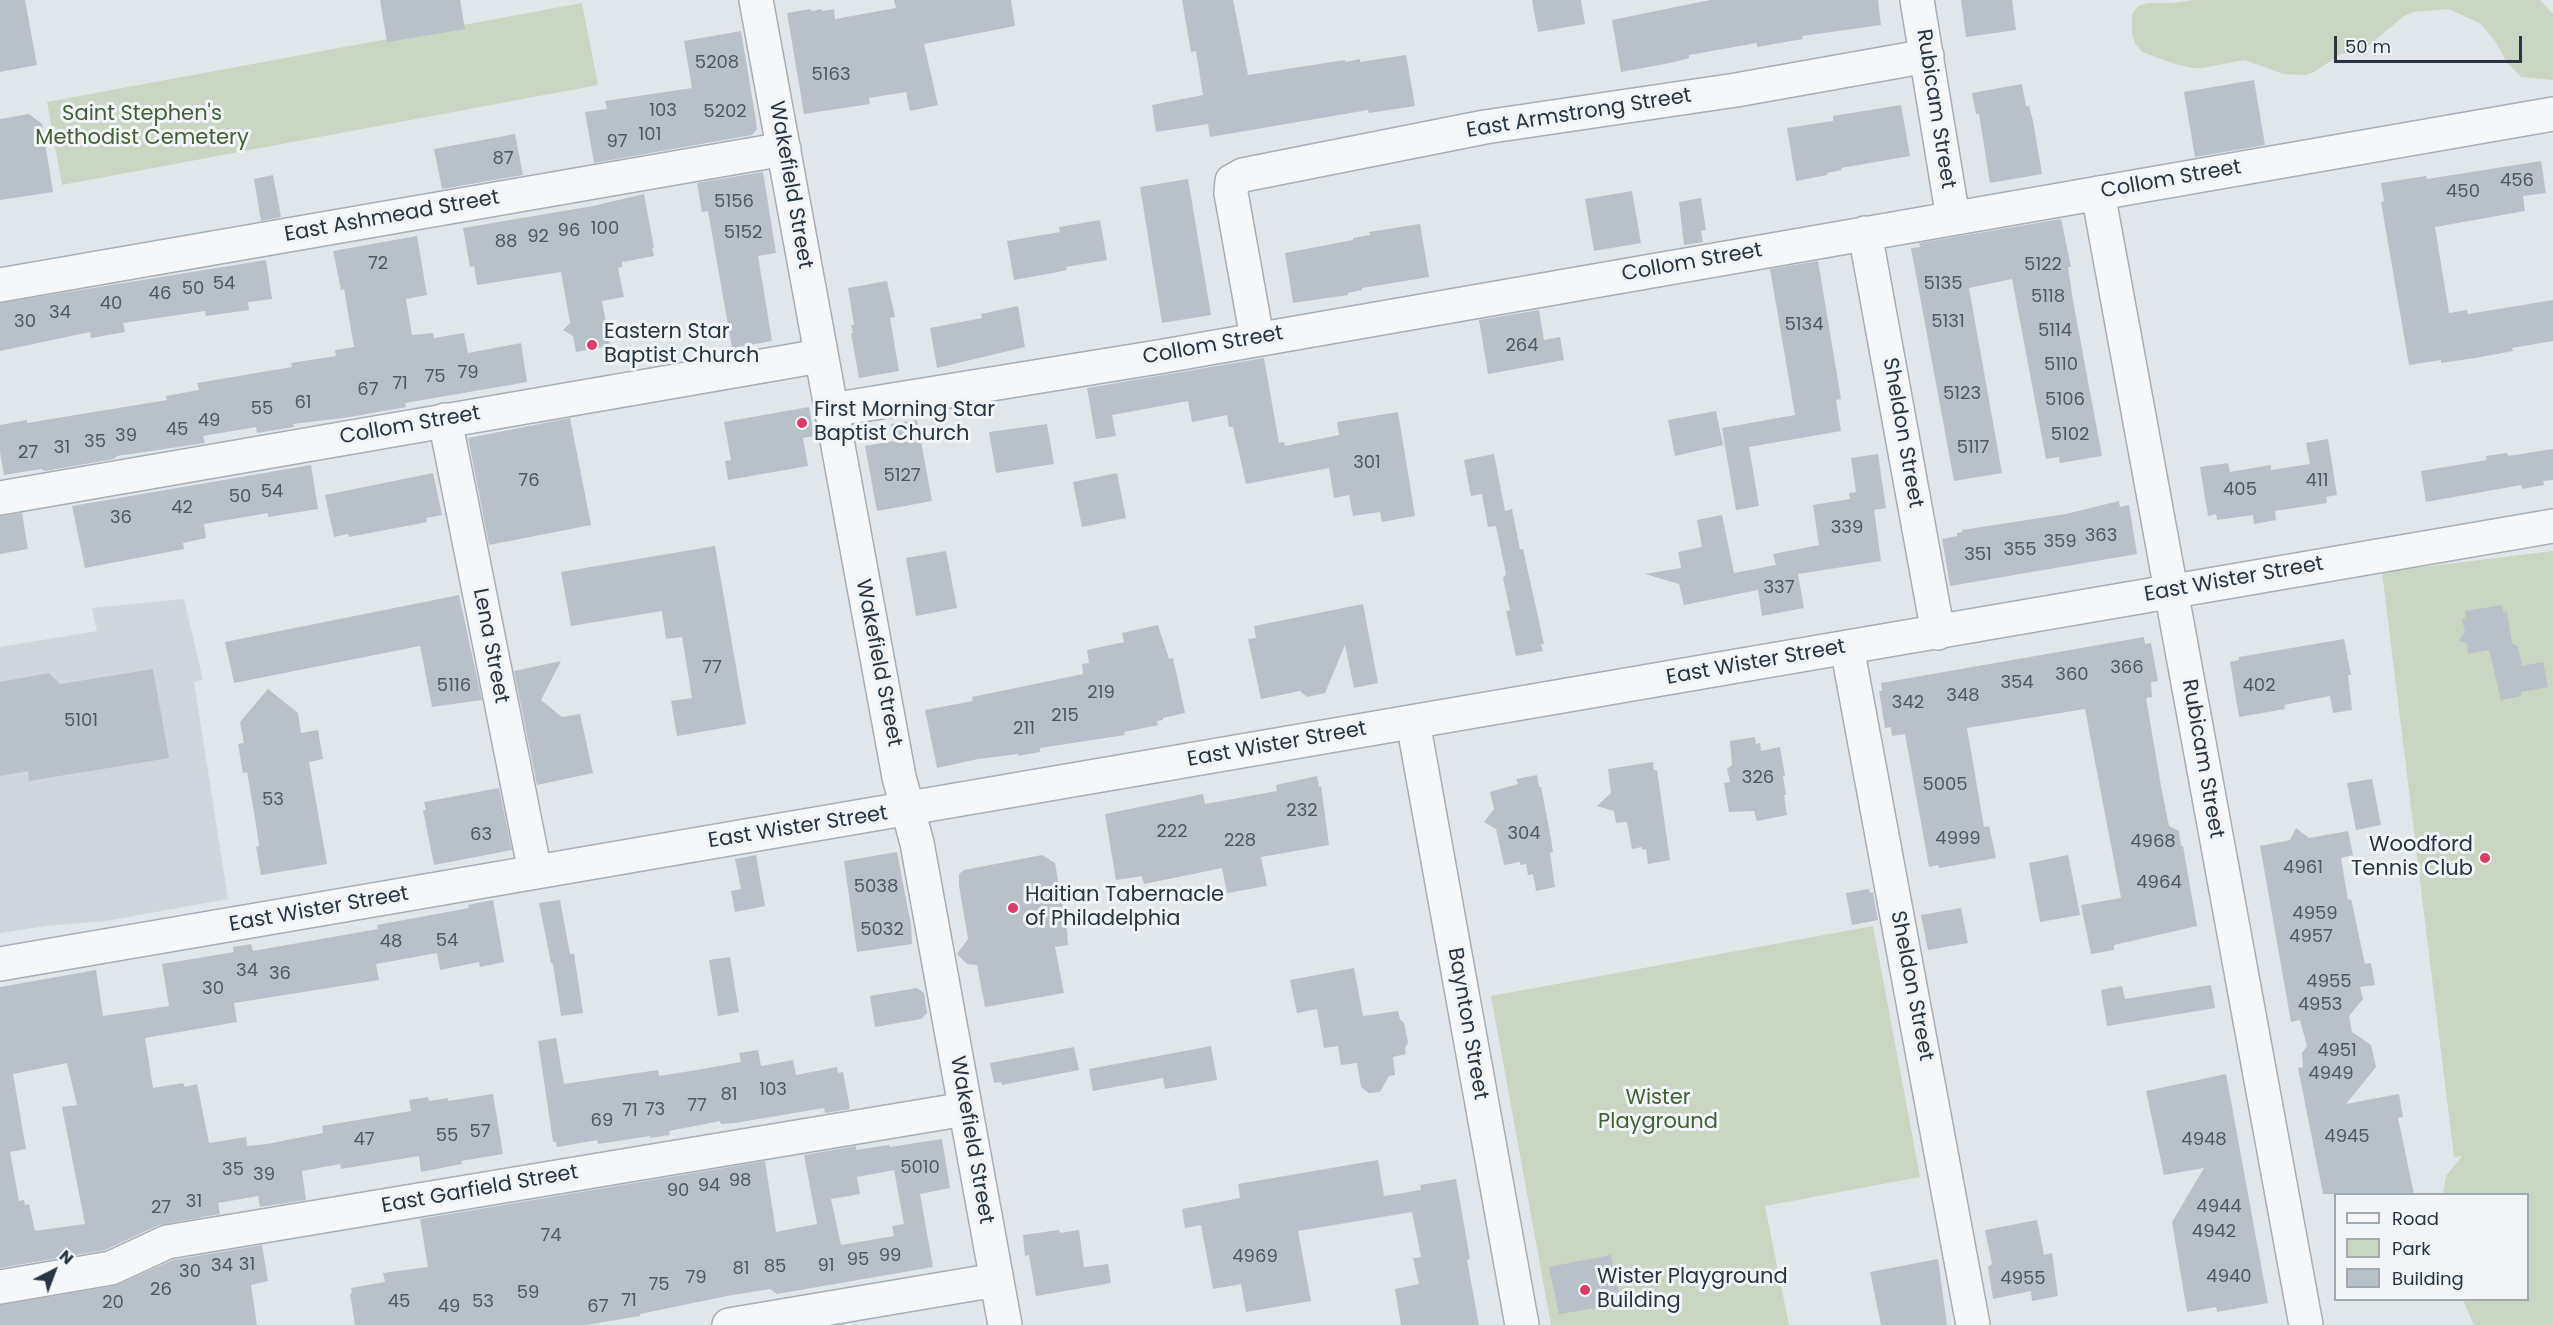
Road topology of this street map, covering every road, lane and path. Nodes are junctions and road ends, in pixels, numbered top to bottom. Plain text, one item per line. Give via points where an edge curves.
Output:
1 (757, 0) edge
2 (1917, 0) edge
3 (1927, 56) junction
4 (2553, 114) edge
5 (783, 149) junction
6 (2098, 193) junction
7 (1953, 218) junction
8 (1865, 233) junction
9 (0, 285) edge
10 (1257, 338) junction
11 (820, 356) junction
12 (831, 410) junction
13 (446, 420) junction
14 (0, 498) edge
15 (2553, 526) edge
16 (2172, 591) junction
17 (1938, 633) junction
18 (1847, 647) junction
19 (1413, 722) junction
20 (908, 810) junction
21 (535, 872) junction
22 (0, 964) edge
23 (965, 1108) junction
24 (996, 1280) junction
25 (0, 1287) edge
26 (729, 1325) edge
27 (1005, 1325) edge
28 (1522, 1325) edge
29 (1973, 1325) edge
30 (2306, 1325) edge

1 - 5 street, Wakefield Street
2 - 3 street, Rubicam Street
3 - 7 street, Rubicam Street
3 - 10 street, East Armstrong Street via 1736,90 1485,127 1243,175 1232,181 1231,193
4 - 6 street, Collom Street
5 - 9 street, East Ashmead Street
5 - 11 street, Wakefield Street
6 - 7 street, Collom Street
6 - 16 street, Rubicam Street
7 - 8 street, Collom Street
8 - 10 street, Collom Street
8 - 17 street, Sheldon Street
10 - 12 street, Collom Street
11 - 12 street, Wakefield Street
11 - 13 street, Collom Street
12 - 20 street, Wakefield Street
13 - 14 street, Collom Street
13 - 21 street, Lena Street
15 - 16 street, East Wister Street
16 - 17 street, East Wister Street
16 - 30 street, Rubicam Street
17 - 18 street, East Wister Street
18 - 19 street, East Wister Street
18 - 29 street, Sheldon Street
19 - 20 street, East Wister Street
19 - 28 street, Baynton Street
20 - 21 street, East Wister Street
20 - 23 street, Wakefield Street
21 - 22 street, East Wister Street
23 - 24 street, Wakefield Street
23 - 25 street, East Garfield Street via 167,1242 111,1268
24 - 26 street
24 - 27 street, Wakefield Street

